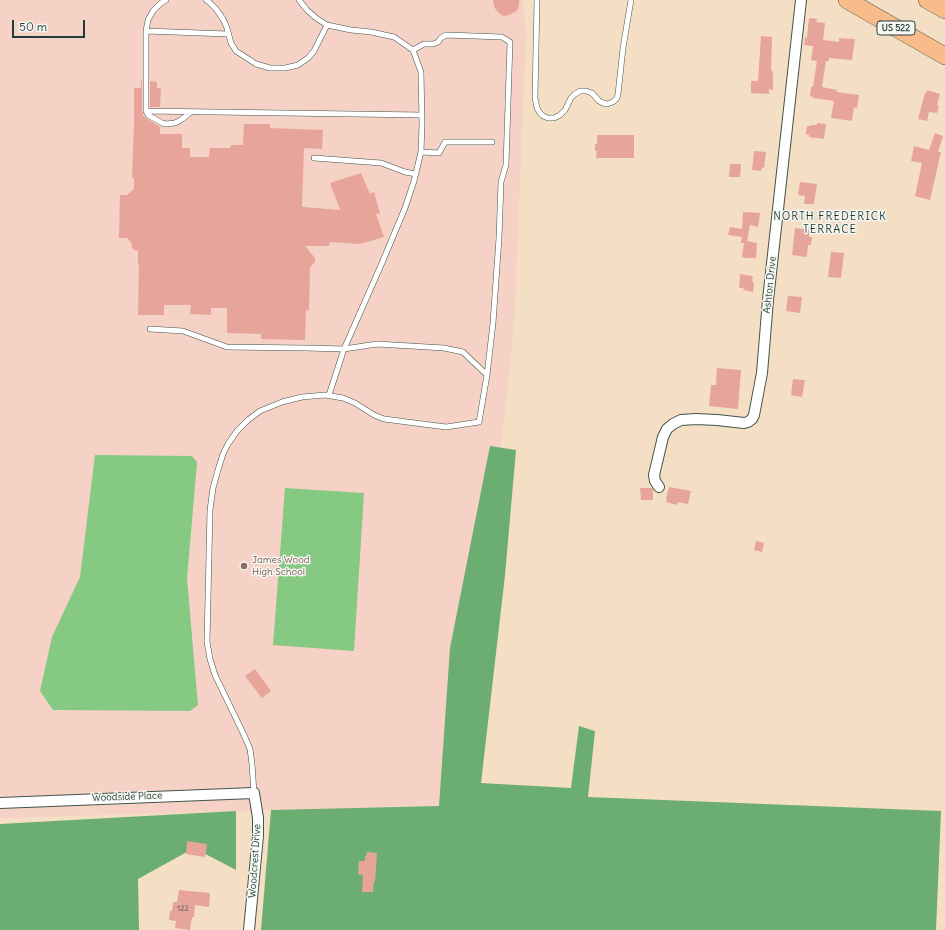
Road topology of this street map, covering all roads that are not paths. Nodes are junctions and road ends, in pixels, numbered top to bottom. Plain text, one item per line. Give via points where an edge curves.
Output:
1 (166, 0) edge
2 (206, 0) edge
3 (299, 0) edge
4 (538, 0) edge
5 (631, 0) edge
6 (801, 0) edge
7 (848, 0) edge
8 (927, 0) edge
9 (945, 10) edge
10 (327, 25) junction
11 (146, 31) junction
12 (228, 34) junction
13 (413, 50) junction
14 (945, 56) edge
15 (146, 111) junction
16 (191, 112) junction
17 (422, 115) junction
18 (492, 142) dead end
19 (422, 152) junction
20 (314, 158) dead end
21 (416, 174) junction
22 (150, 330) dead end
23 (344, 349) junction
24 (487, 375) junction
25 (329, 395) junction
26 (659, 487) dead end
27 (254, 793) junction
28 (0, 803) edge
29 (249, 930) edge

1 - 11 lane via 148,20
2 - 12 lane via 223,19
3 - 10 lane via 307,10
4 - 5 lane via 535,98 540,113 548,118 560,115 571,98 580,91 592,93 599,101 607,104 616,98
6 - 26 street, Ashton Drive via 762,373 754,414 752,419 744,423 696,419 681,420 673,424 663,437 654,475 654,481
7 - 14 highway, US 522
8 - 9 highway
10 - 12 lane via 308,58 298,65 285,68 270,68 245,58 236,51
10 - 13 lane via 394,37
11 - 12 lane
11 - 15 lane
13 - 17 lane via 421,72
13 - 24 lane via 424,44 434,44 446,35 502,37 510,42 506,165 501,182 495,299
15 - 16 lane
15 - 16 lane via 148,115 166,124 175,123
16 - 17 lane
17 - 19 lane
18 - 19 lane via 445,142 439,153
19 - 21 lane
20 - 21 lane via 381,163
21 - 23 lane via 402,215
22 - 23 lane via 183,331 227,348
23 - 24 lane via 376,344 444,348 463,352
23 - 25 lane
24 - 25 lane via 479,422 446,427 384,419 355,403
25 - 27 lane via 282,402 260,411 248,420 228,444 213,488 210,510 207,642 215,675 250,749
27 - 28 street, Woodside Place
27 - 29 street, Woodcrest Drive via 258,836

